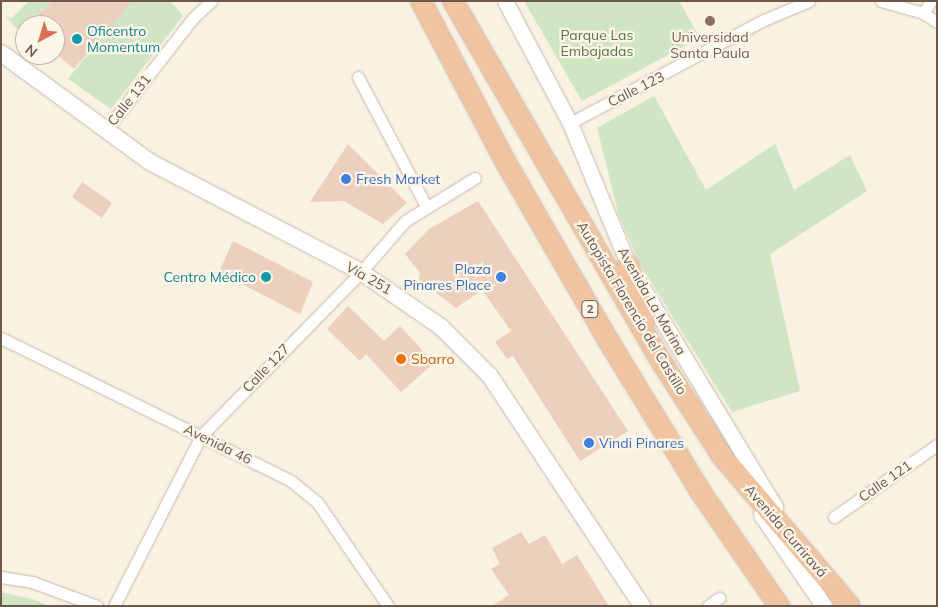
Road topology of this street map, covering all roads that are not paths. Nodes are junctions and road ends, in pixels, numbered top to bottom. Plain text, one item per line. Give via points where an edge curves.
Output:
1 (211, 1) edge
2 (421, 1) edge
3 (453, 1) edge
4 (505, 1) edge
5 (809, 1) edge
6 (882, 1) edge
7 (931, 1) edge
8 (924, 13) junction
9 (937, 22) edge
10 (1, 53) edge
11 (358, 77) dead end
12 (570, 123) junction
13 (105, 130) junction
14 (475, 178) dead end
15 (426, 206) junction
16 (628, 264) junction
17 (361, 272) junction
18 (1, 338) edge
19 (659, 358) junction
20 (200, 436) junction
21 (937, 445) edge
22 (722, 456) junction
23 (834, 517) dead end
24 (792, 536) junction
25 (1, 577) edge
26 (719, 598) dead end
27 (97, 606) edge
28 (114, 606) edge
29 (388, 606) edge
30 (642, 606) edge
31 (708, 606) edge
32 (779, 606) edge
33 (824, 606) edge
34 (850, 606) edge

1 - 13 street, Calle 131 via 193,18
2 - 32 highway, 2 via 505,161 608,340 700,491
3 - 19 highway, Autopista Florencio del Castillo
4 - 12 street, Avenida La Marina
5 - 12 street, Calle 123 via 764,20
6 - 8 street
7 - 8 street
8 - 9 street
10 - 13 main road, Vía 251
11 - 15 street
12 - 16 street, Avenida La Marina
13 - 17 main road, Vía 251 via 150,162
14 - 15 street, Calle 127
15 - 17 street, Calle 127 via 405,222
16 - 19 highway
16 - 24 street, Avenida La Marina
17 - 20 street, Calle 127
17 - 30 main road, Vía 251 via 442,327 490,376
18 - 20 street, Avenida 46
19 - 22 highway, Autopista Florencio del Castillo
20 - 28 street, Calle 127
20 - 29 street, Avenida 46 via 291,481 317,502
21 - 23 street, Calle 121
22 - 24 highway, Avenida Curriravá
22 - 33 main road, Autopista Florencio del Castillo
24 - 34 highway, Avenida Curriravá
25 - 27 street via 32,582
26 - 31 street

